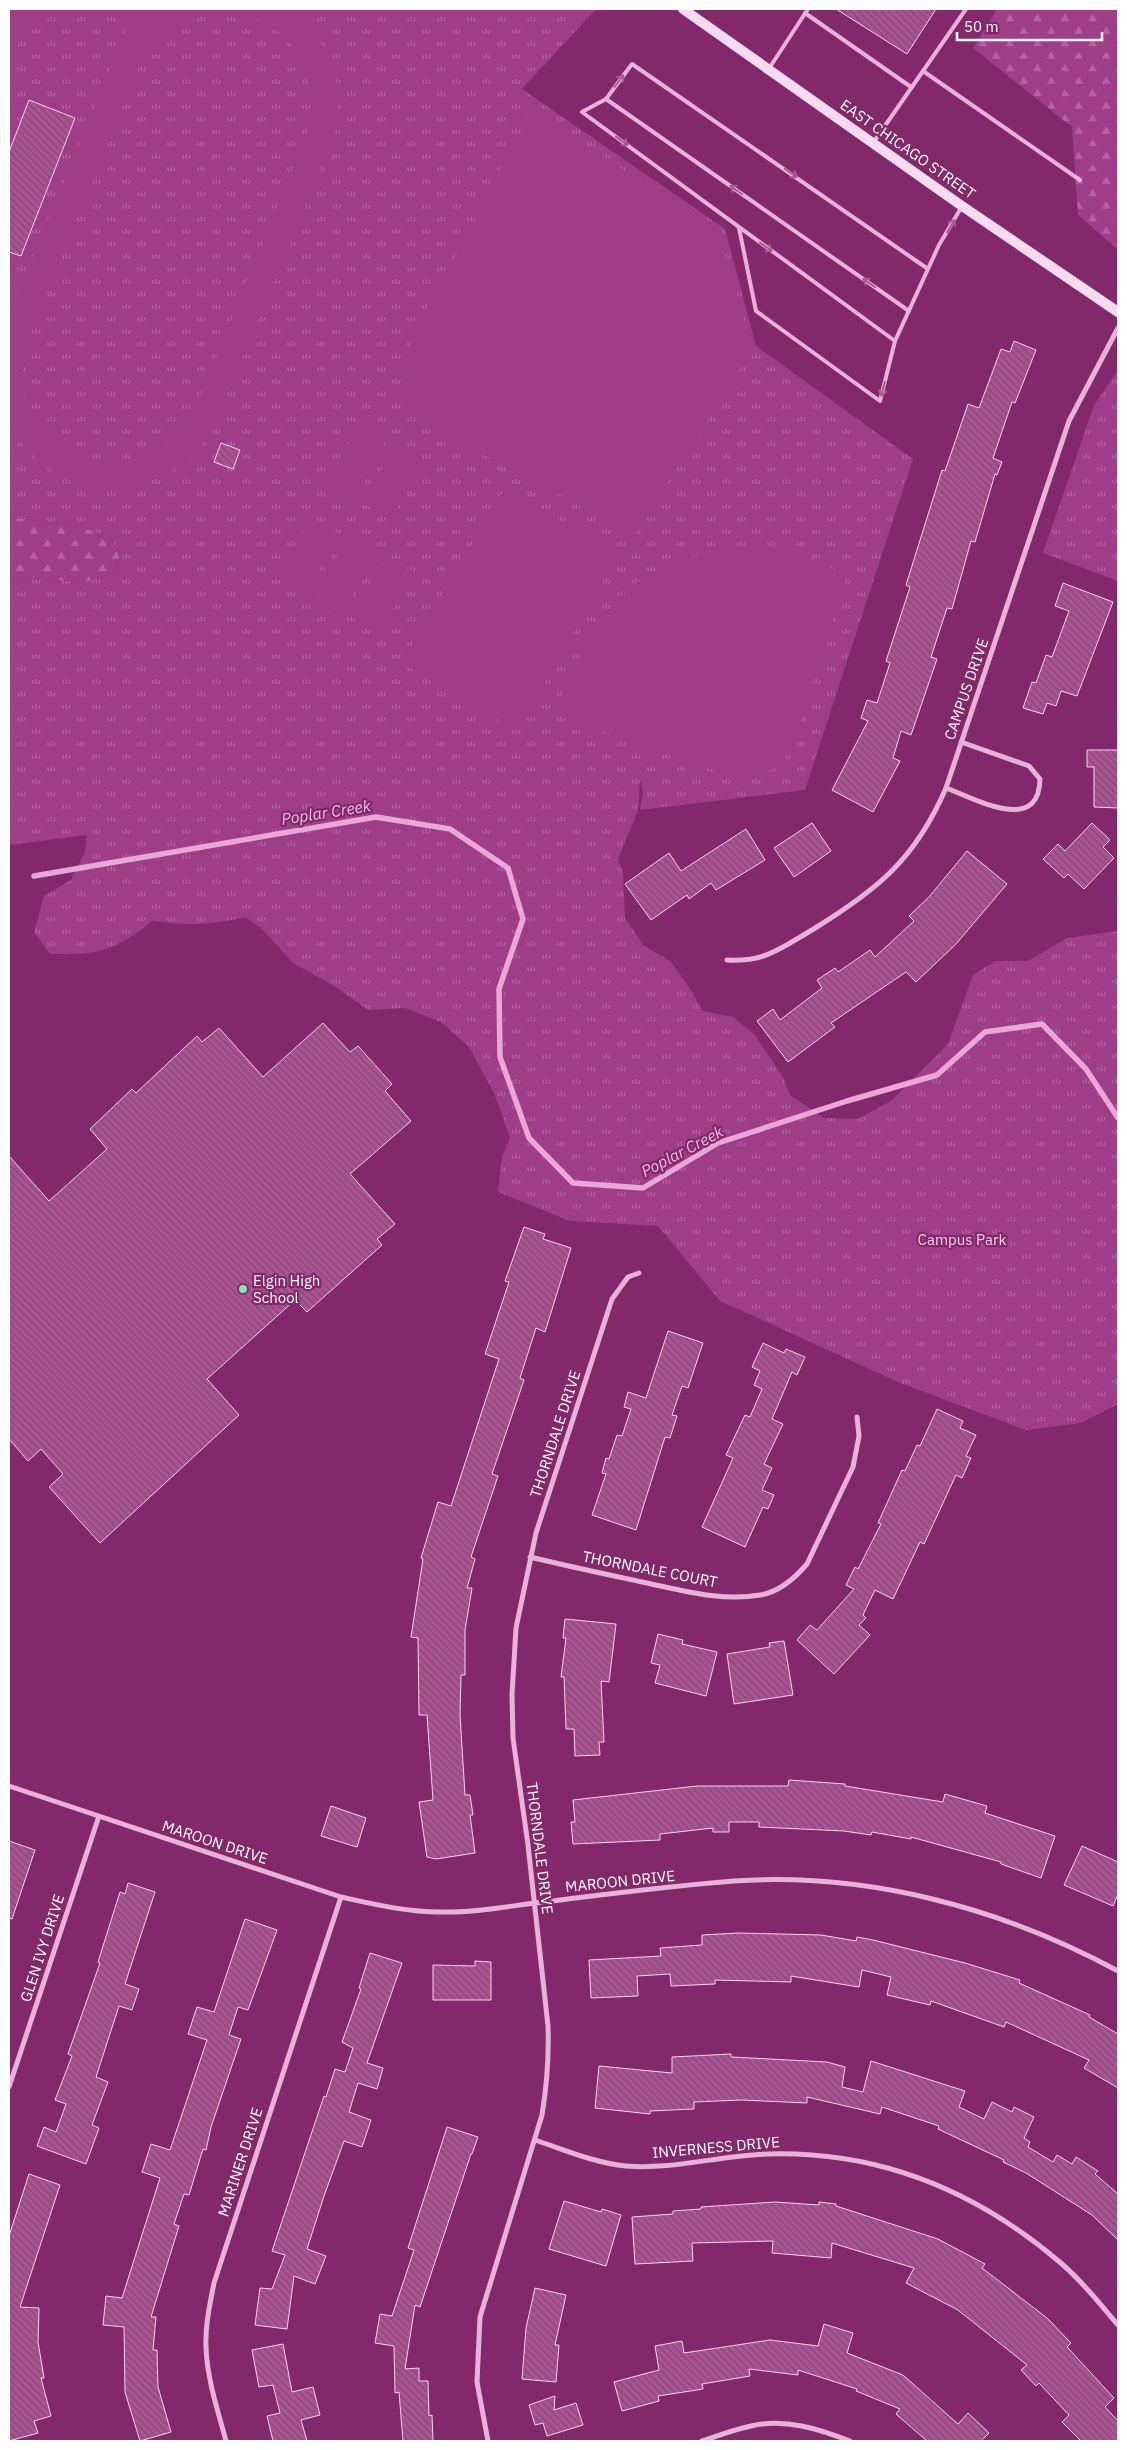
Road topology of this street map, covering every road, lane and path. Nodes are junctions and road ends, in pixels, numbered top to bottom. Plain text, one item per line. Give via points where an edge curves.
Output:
1 (683, 9) edge
2 (966, 9) edge
3 (807, 11) edge
4 (768, 70) junction
5 (923, 71) junction
6 (911, 87) junction
7 (606, 99) junction
8 (873, 143) junction
9 (1080, 180) dead end
10 (962, 206) junction
11 (739, 227) junction
12 (928, 268) junction
13 (909, 311) junction
14 (1118, 312) edge
15 (1118, 328) edge
16 (895, 341) junction
17 (961, 742) junction
18 (946, 788) junction
19 (727, 960) dead end
20 (639, 1273) dead end
21 (857, 1417) dead end
22 (530, 1557) junction
23 (9, 1786) edge
24 (99, 1816) junction
25 (341, 1897) junction
26 (534, 1903) junction
27 (1118, 1971) edge
28 (9, 2087) edge
29 (535, 2140) junction
30 (1118, 2325) edge
31 (226, 2441) edge
32 (488, 2441) edge
33 (702, 2441) edge
34 (850, 2441) edge

1 - 4 main road, EAST CHICAGO STREET
2 - 5 lane
3 - 4 lane
3 - 6 lane
4 - 8 main road, EAST CHICAGO STREET
5 - 6 lane
5 - 9 lane
6 - 8 lane
7 -> 11 lane via 582,112
7 -> 12 lane via 632,64
13 -> 7 lane
8 - 10 main road, EAST CHICAGO STREET
12 -> 10 lane
10 - 14 main road, EAST CHICAGO STREET
11 -> 16 lane
16 -> 11 lane via 880,401 756,312
12 - 13 lane
13 - 16 lane
15 - 17 street, CAMPUS DRIVE via 1069,421
17 - 18 street, CAMPUS DRIVE
17 - 18 street via 1029,766 1040,779 1040,792 1031,806 1018,810 1001,808
18 - 19 street, CAMPUS DRIVE via 934,817 918,842 882,882 851,906 777,951 760,958
20 - 22 street, THORNDALE DRIVE via 628,1277 612,1300
21 - 22 street, THORNDALE COURT via 859,1436 853,1466 807,1564 781,1588 762,1595 705,1596
22 - 26 street, THORNDALE DRIVE via 516,1628 512,1695 513,1738
23 - 24 street, MAROON DRIVE
24 - 25 street, MAROON DRIVE
24 - 28 street, GLEN IVY DRIVE
25 - 26 street, MAROON DRIVE via 387,1907 440,1912
25 - 31 street, MARINER DRIVE via 214,2282 207,2316 206,2348 210,2379
26 - 27 street, MAROON DRIVE via 734,1881 821,1882 869,1887 928,1898 1033,1930
26 - 29 street, THORNDALE DRIVE via 549,2055 547,2088
29 - 30 street, INVERNESS DRIVE via 626,2166 804,2154 843,2159 916,2176 958,2192 1030,2238 1063,2265
29 - 32 street, THORNDALE DRIVE via 480,2317 477,2382
33 - 34 street via 752,2426 776,2423 812,2428

